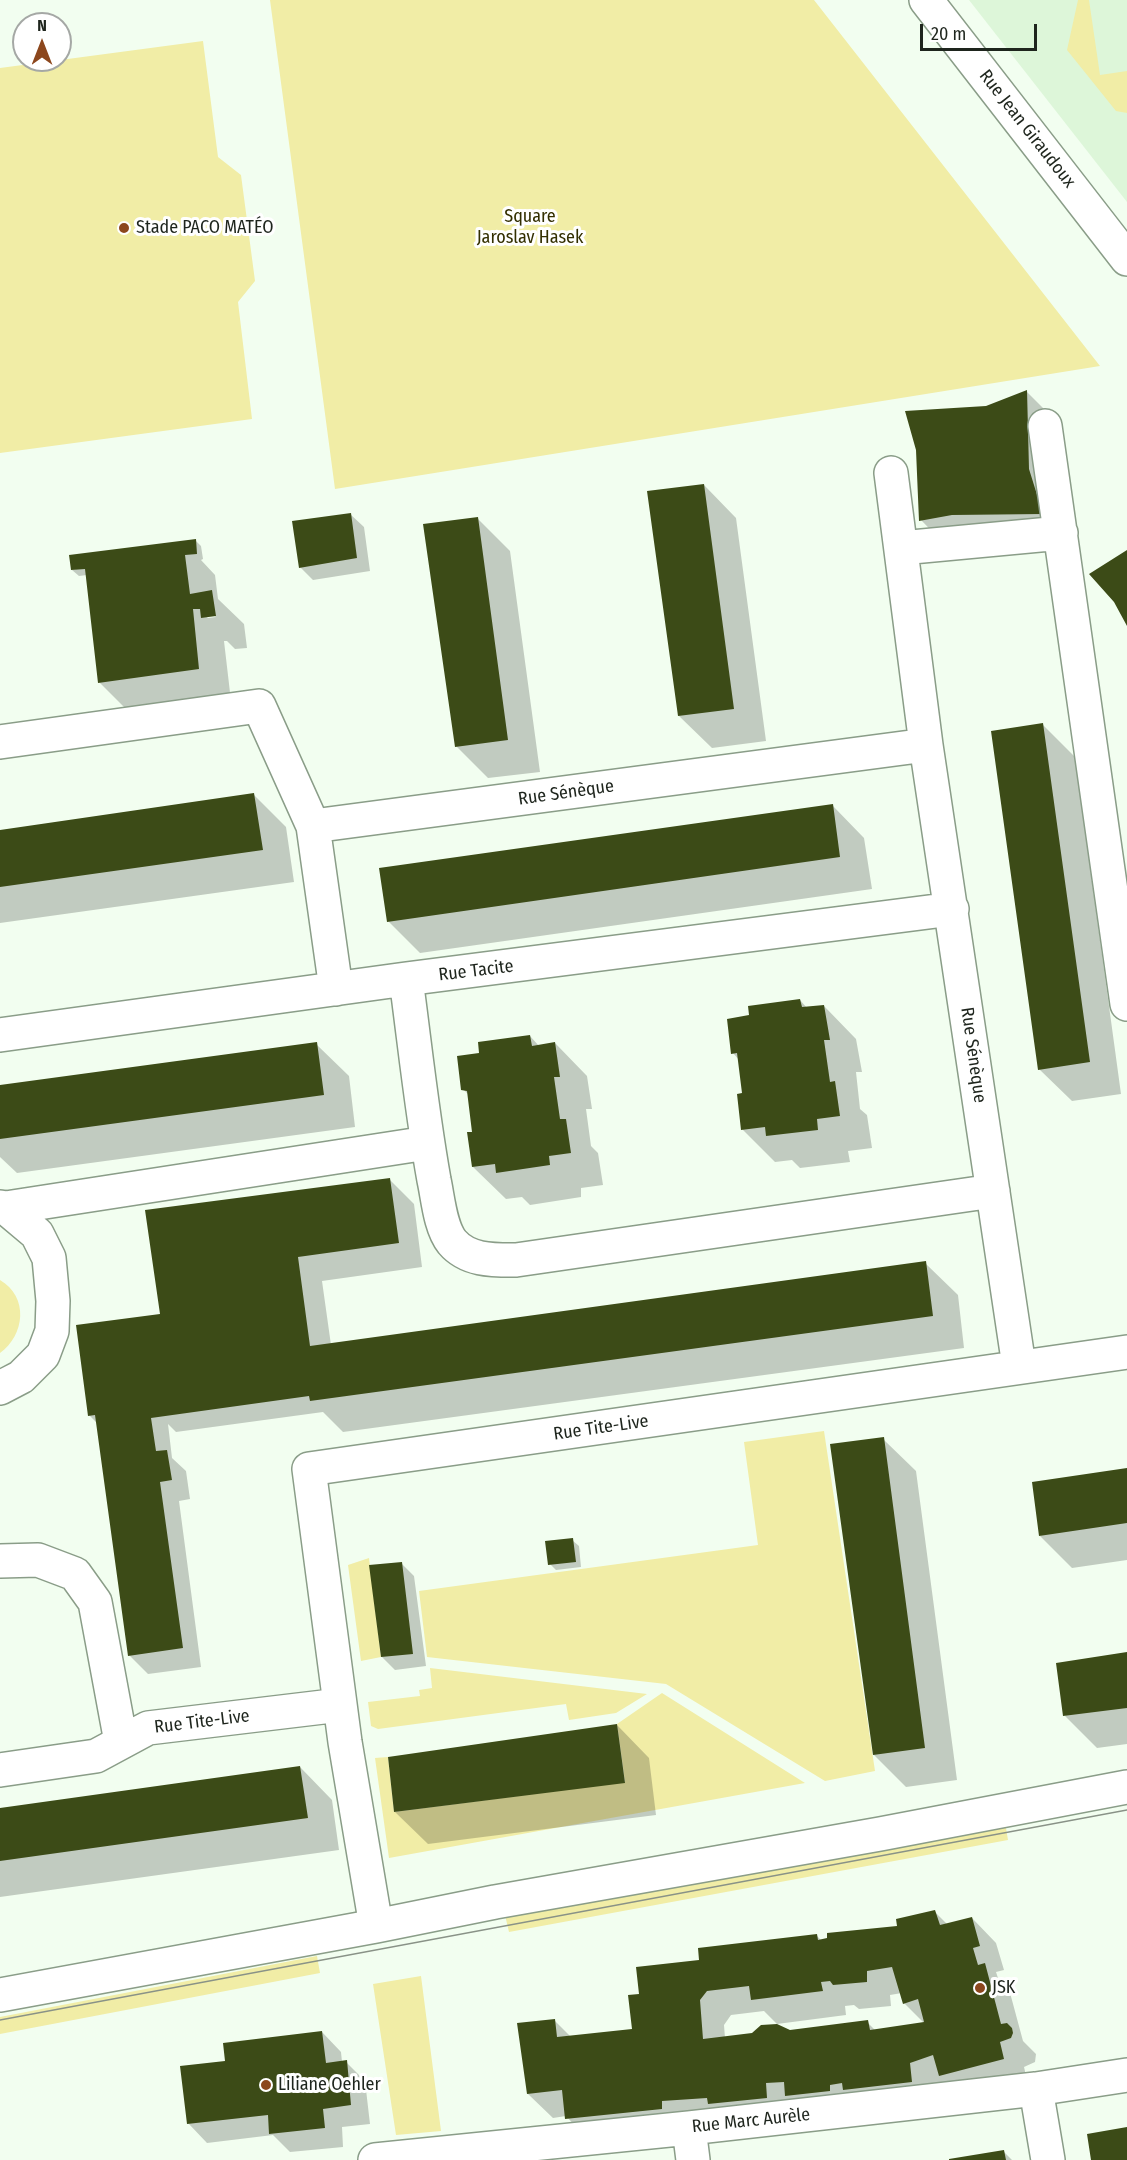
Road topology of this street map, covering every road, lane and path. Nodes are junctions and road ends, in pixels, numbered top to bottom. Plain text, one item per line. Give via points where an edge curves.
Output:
1 (926, 0) edge
2 (1127, 259) edge
3 (1045, 426) dead end
4 (891, 473) dead end
5 (1060, 533) junction
6 (901, 548) junction
7 (0, 742) edge
8 (926, 745) junction
9 (314, 826) junction
10 (952, 909) junction
11 (406, 979) junction
12 (336, 989) junction
13 (1127, 1004) edge
14 (0, 1035) edge
15 (428, 1143) junction
16 (993, 1191) junction
17 (3, 1207) edge
18 (1127, 1352) edge
19 (1019, 1366) junction
20 (0, 1388) edge
21 (0, 1561) edge
22 (340, 1705) junction
23 (121, 1742) junction
24 (0, 1770) edge
25 (1127, 1787) edge
26 (376, 1926) junction
27 (0, 1995) edge
28 (1127, 2074) edge
29 (1036, 2088) junction
30 (689, 2128) junction
31 (375, 2160) edge
32 (693, 2160) edge
33 (1048, 2160) edge

1 - 2 street, Rue Jean Giraudoux
3 - 5 street
4 - 6 street, Rue Sénèque
5 - 6 street
5 - 13 street
6 - 8 street, Rue Sénèque
7 - 9 street via 259,706
8 - 9 street, Rue Sénèque
8 - 10 street, Rue Sénèque
9 - 12 street
10 - 11 street, Rue Tacite
10 - 16 street, Rue Sénèque
11 - 12 street, Rue Tacite
11 - 15 street
12 - 14 street, Rue Tacite
15 - 16 street via 441,1216 452,1241 468,1254 490,1260 516,1260
15 - 17 street
16 - 19 street, Rue Sénèque
17 - 20 street via 37,1234 49,1258 53,1301 52,1331 42,1355 21,1377
18 - 19 street, Rue Tite-Live
19 - 22 street, Rue Tite-Live via 309,1469
21 - 23 street via 38,1560 75,1574 95,1602
22 - 23 street, Rue Tite-Live via 148,1728
22 - 26 street, Rue Tite-Live
23 - 24 street, Rue Tite-Live via 96,1756
25 - 26 street
26 - 27 street
28 - 29 street, Rue Marc Aurèle
29 - 30 street, Rue Marc Aurèle
29 - 33 street
30 - 31 street, Rue Marc Aurèle
30 - 32 street

